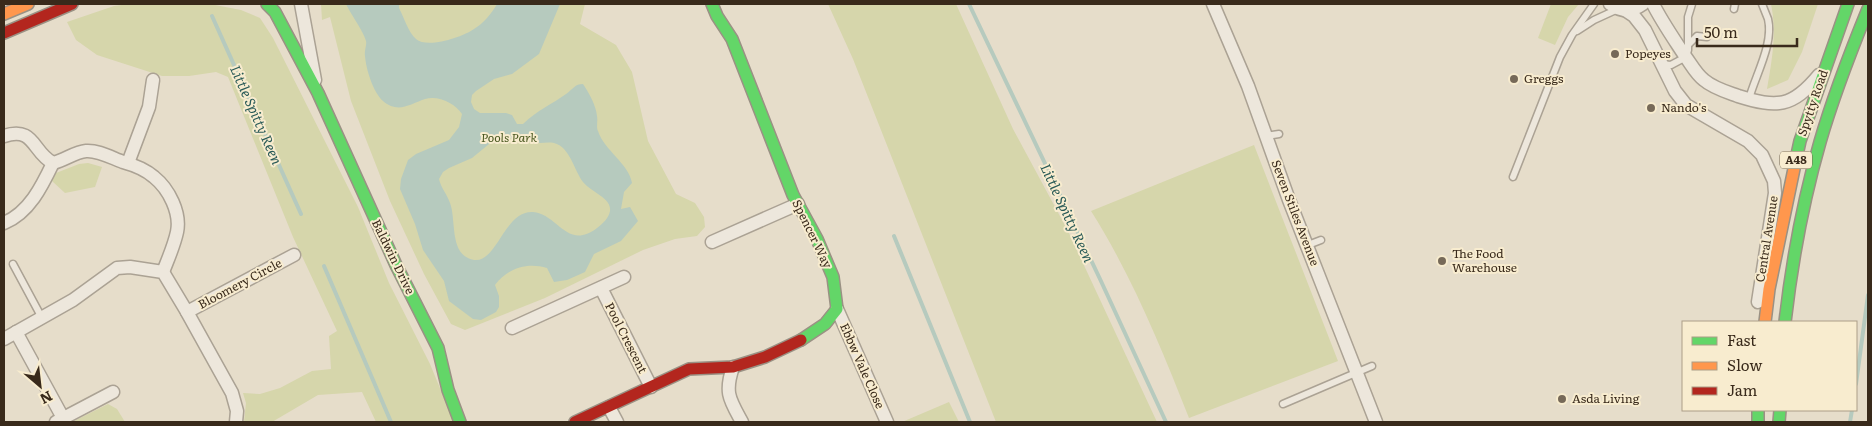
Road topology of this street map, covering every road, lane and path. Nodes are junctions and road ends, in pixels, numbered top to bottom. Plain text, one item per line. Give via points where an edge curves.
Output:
1 (28, 4) edge
2 (72, 4) edge
3 (267, 4) edge
4 (301, 4) edge
5 (712, 4) edge
6 (1213, 4) edge
7 (1594, 4) edge
8 (1643, 4) edge
9 (1653, 4) edge
10 (1692, 4) edge
11 (1762, 4) edge
12 (1848, 4) edge
13 (1618, 8) edge
14 (1868, 9) edge
15 (4, 14) edge
16 (4, 33) edge
17 (1572, 34) junction
18 (1707, 37) dead end
19 (1688, 44) junction
20 (1830, 54) junction
21 (1686, 57) junction
22 (1661, 64) junction
23 (154, 80) dead end
24 (318, 93) junction
25 (1749, 99) junction
26 (4, 136) edge
27 (54, 162) junction
28 (128, 163) junction
29 (1512, 177) dead end
30 (798, 204) junction
31 (4, 223) edge
32 (1321, 240) dead end
33 (712, 242) dead end
34 (1308, 245) junction
35 (294, 255) dead end
36 (13, 264) dead end
37 (163, 272) junction
38 (624, 277) dead end
39 (601, 288) junction
40 (837, 309) junction
41 (188, 312) junction
42 (42, 318) junction
43 (1756, 321) edge
44 (1765, 321) edge
45 (1785, 321) edge
46 (512, 328) dead end
47 (16, 332) junction
48 (4, 339) edge
49 (1372, 366) dead end
50 (733, 368) junction
51 (1356, 374) junction
52 (651, 387) junction
53 (113, 392) dead end
54 (1283, 404) dead end
55 (610, 407) junction
56 (59, 420) edge
57 (236, 422) edge
58 (460, 422) edge
59 (575, 422) edge
60 (617, 422) edge
61 (742, 422) edge
62 (887, 422) edge
63 (1376, 422) edge

1 - 15 street
2 - 16 street
3 - 24 street, Baldwin Drive via 275,12
4 - 24 street
5 - 30 street, Spencer Way via 732,39
6 - 34 street, Seven Stiles Avenue via 1272,135 1289,200
7 - 17 lane
8 - 13 street via 1637,8
9 - 21 street
10 - 19 lane via 1688,17
11 - 25 lane via 1768,20 1767,39
12 - 20 street, Spytty Road / A48
13 - 17 lane
13 - 22 street, Central Avenue via 1634,16 1645,30
14 - 45 street, Spytty Road / A48 via 1834,98 1815,160
17 - 29 lane
18 - 19 lane via 1697,36
19 - 21 lane
20 - 25 street via 1809,87 1793,99 1772,104
20 - 44 street, Spytty Road / A48 via 1800,141 1768,289
21 - 22 lane via 1670,65
21 - 25 street via 1707,83
22 - 43 street, Central Avenue via 1686,105 1748,141 1762,155 1774,180 1775,193
23 - 28 street via 149,107
24 - 58 street, Baldwin Drive via 396,266 438,348
26 - 27 street via 23,134 32,140 47,160
27 - 28 street via 86,151
27 - 31 street via 30,202
28 - 37 street via 154,177 176,210 177,231
30 - 33 street
30 - 40 street, Spencer Way via 833,277
32 - 34 lane
34 - 51 street, Seven Stiles Avenue
35 - 41 street, Bloomery Circle
36 - 42 lane
37 - 41 street
37 - 42 street via 117,268
38 - 39 street, Pool Crescent
39 - 46 street, Pool Crescent
39 - 52 street, Pool Crescent
40 - 50 street via 825,324 800,341
40 - 62 street, Ebbw Vale Close
41 - 57 street, Bloomery Circle via 232,393
42 - 47 street
47 - 48 street
47 - 56 street
49 - 51 lane
50 - 52 street via 689,369
50 - 61 street via 728,391
51 - 54 lane
51 - 63 street, Seven Stiles Avenue
52 - 55 street
53 - 56 street
55 - 59 street
55 - 60 street

